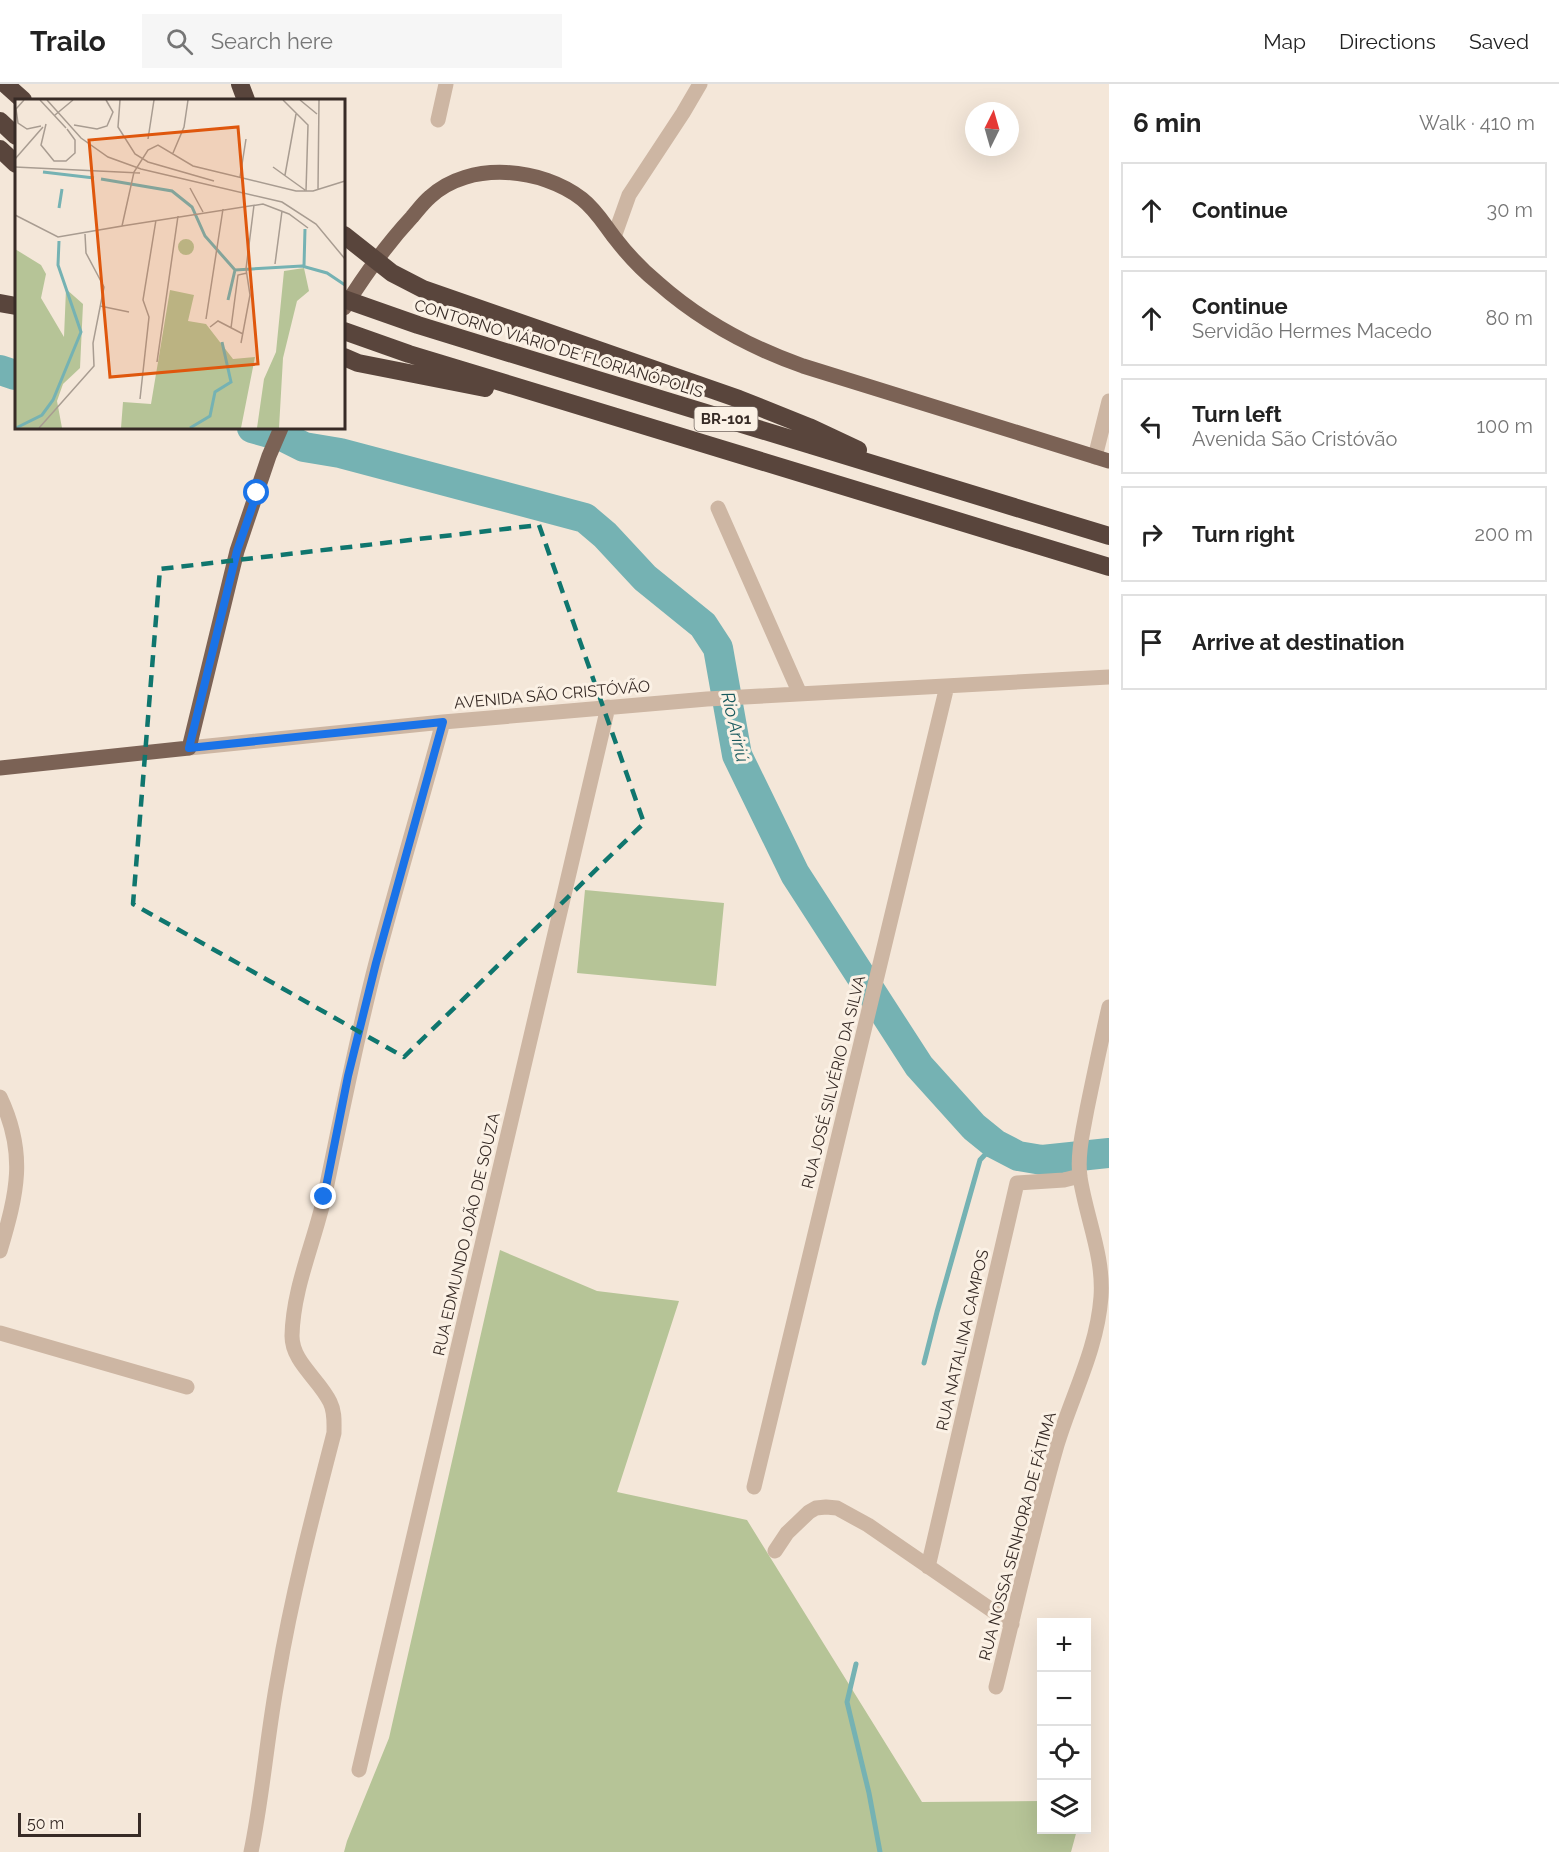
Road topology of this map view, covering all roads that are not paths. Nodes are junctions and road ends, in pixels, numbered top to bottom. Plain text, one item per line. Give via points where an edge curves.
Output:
1 (6, 84) edge
2 (240, 84) edge
3 (446, 84) edge
4 (700, 84) edge
5 (22, 99) edge
6 (246, 99) edge
7 (438, 120) dead end
8 (0, 121) edge
9 (15, 135) edge
10 (0, 149) edge
11 (15, 163) edge
12 (345, 236) edge
13 (614, 237) junction
14 (345, 299) edge
15 (0, 303) edge
16 (15, 306) edge
17 (345, 307) edge
18 (345, 331) edge
19 (348, 360) edge
20 (1109, 400) edge
21 (587, 409) junction
22 (281, 429) edge
23 (1102, 459) edge
24 (897, 471) junction
25 (718, 508) dead end
26 (1109, 536) edge
27 (1109, 567) edge
28 (1109, 677) edge
29 (947, 686) junction
30 (800, 694) junction
31 (608, 707) junction
32 (443, 722) junction
33 (189, 748) junction
34 (0, 768) edge
35 (1109, 1007) edge
36 (0, 1096) edge
37 (1080, 1171) junction
38 (0, 1251) edge
39 (0, 1332) edge
40 (188, 1387) dead end
41 (754, 1487) dead end
42 (775, 1551) dead end
43 (928, 1567) junction
44 (1012, 1624) junction
45 (996, 1687) dead end
46 (359, 1770) dead end
47 (251, 1852) edge

1 - 5 highway
2 - 6 highway
3 - 7 street
4 - 13 street via 629,195
8 - 9 highway
10 - 11 highway
12 - 24 highway via 392,273 423,289 739,399 853,447
13 - 17 main road via 582,200 554,183 506,172 474,176 430,196 380,255
13 - 23 main road via 634,261 681,303 756,348
14 - 24 highway, CONTORNO VIÁRIO DE FLORIANÓPOLIS / BR-101
15 - 16 highway
18 - 21 highway, BR-101
19 - 21 highway, BR-101
20 - 23 street
21 - 27 highway, BR-101
22 - 33 main road via 237,551
24 - 26 highway, CONTORNO VIÁRIO DE FLORIANÓPOLIS / BR-101
25 - 30 street
28 - 29 street, AVENIDA SÃO CRISTÓVÃO
29 - 30 street, AVENIDA SÃO CRISTÓVÃO
29 - 41 street, RUA JOSÉ SILVÉRIO DA SILVA
30 - 31 street, AVENIDA SÃO CRISTÓVÃO
31 - 32 street, AVENIDA SÃO CRISTÓVÃO
31 - 46 street, RUA EDMUNDO JOÃO DE SOUZA
32 - 33 street, AVENIDA SÃO CRISTÓVÃO
32 - 47 street via 373,974 296,1308 293,1347 330,1402 334,1433 278,1674
33 - 34 main road, AVENIDA SÃO CRISTÓVÃO
35 - 37 street, RUA NOSSA SENHORA DE FÁTIMA via 1081,1140
36 - 38 street via 15,1133 17,1157 17,1186
37 - 43 street, RUA NATALINA CAMPOS via 1056,1181 1017,1183
37 - 44 street, RUA NOSSA SENHORA DE FÁTIMA via 1100,1272 1095,1336 1065,1417
39 - 40 street
42 - 43 street via 787,1533 816,1508 837,1508
43 - 44 street
44 - 45 street, RUA NOSSA SENHORA DE FÁTIMA

